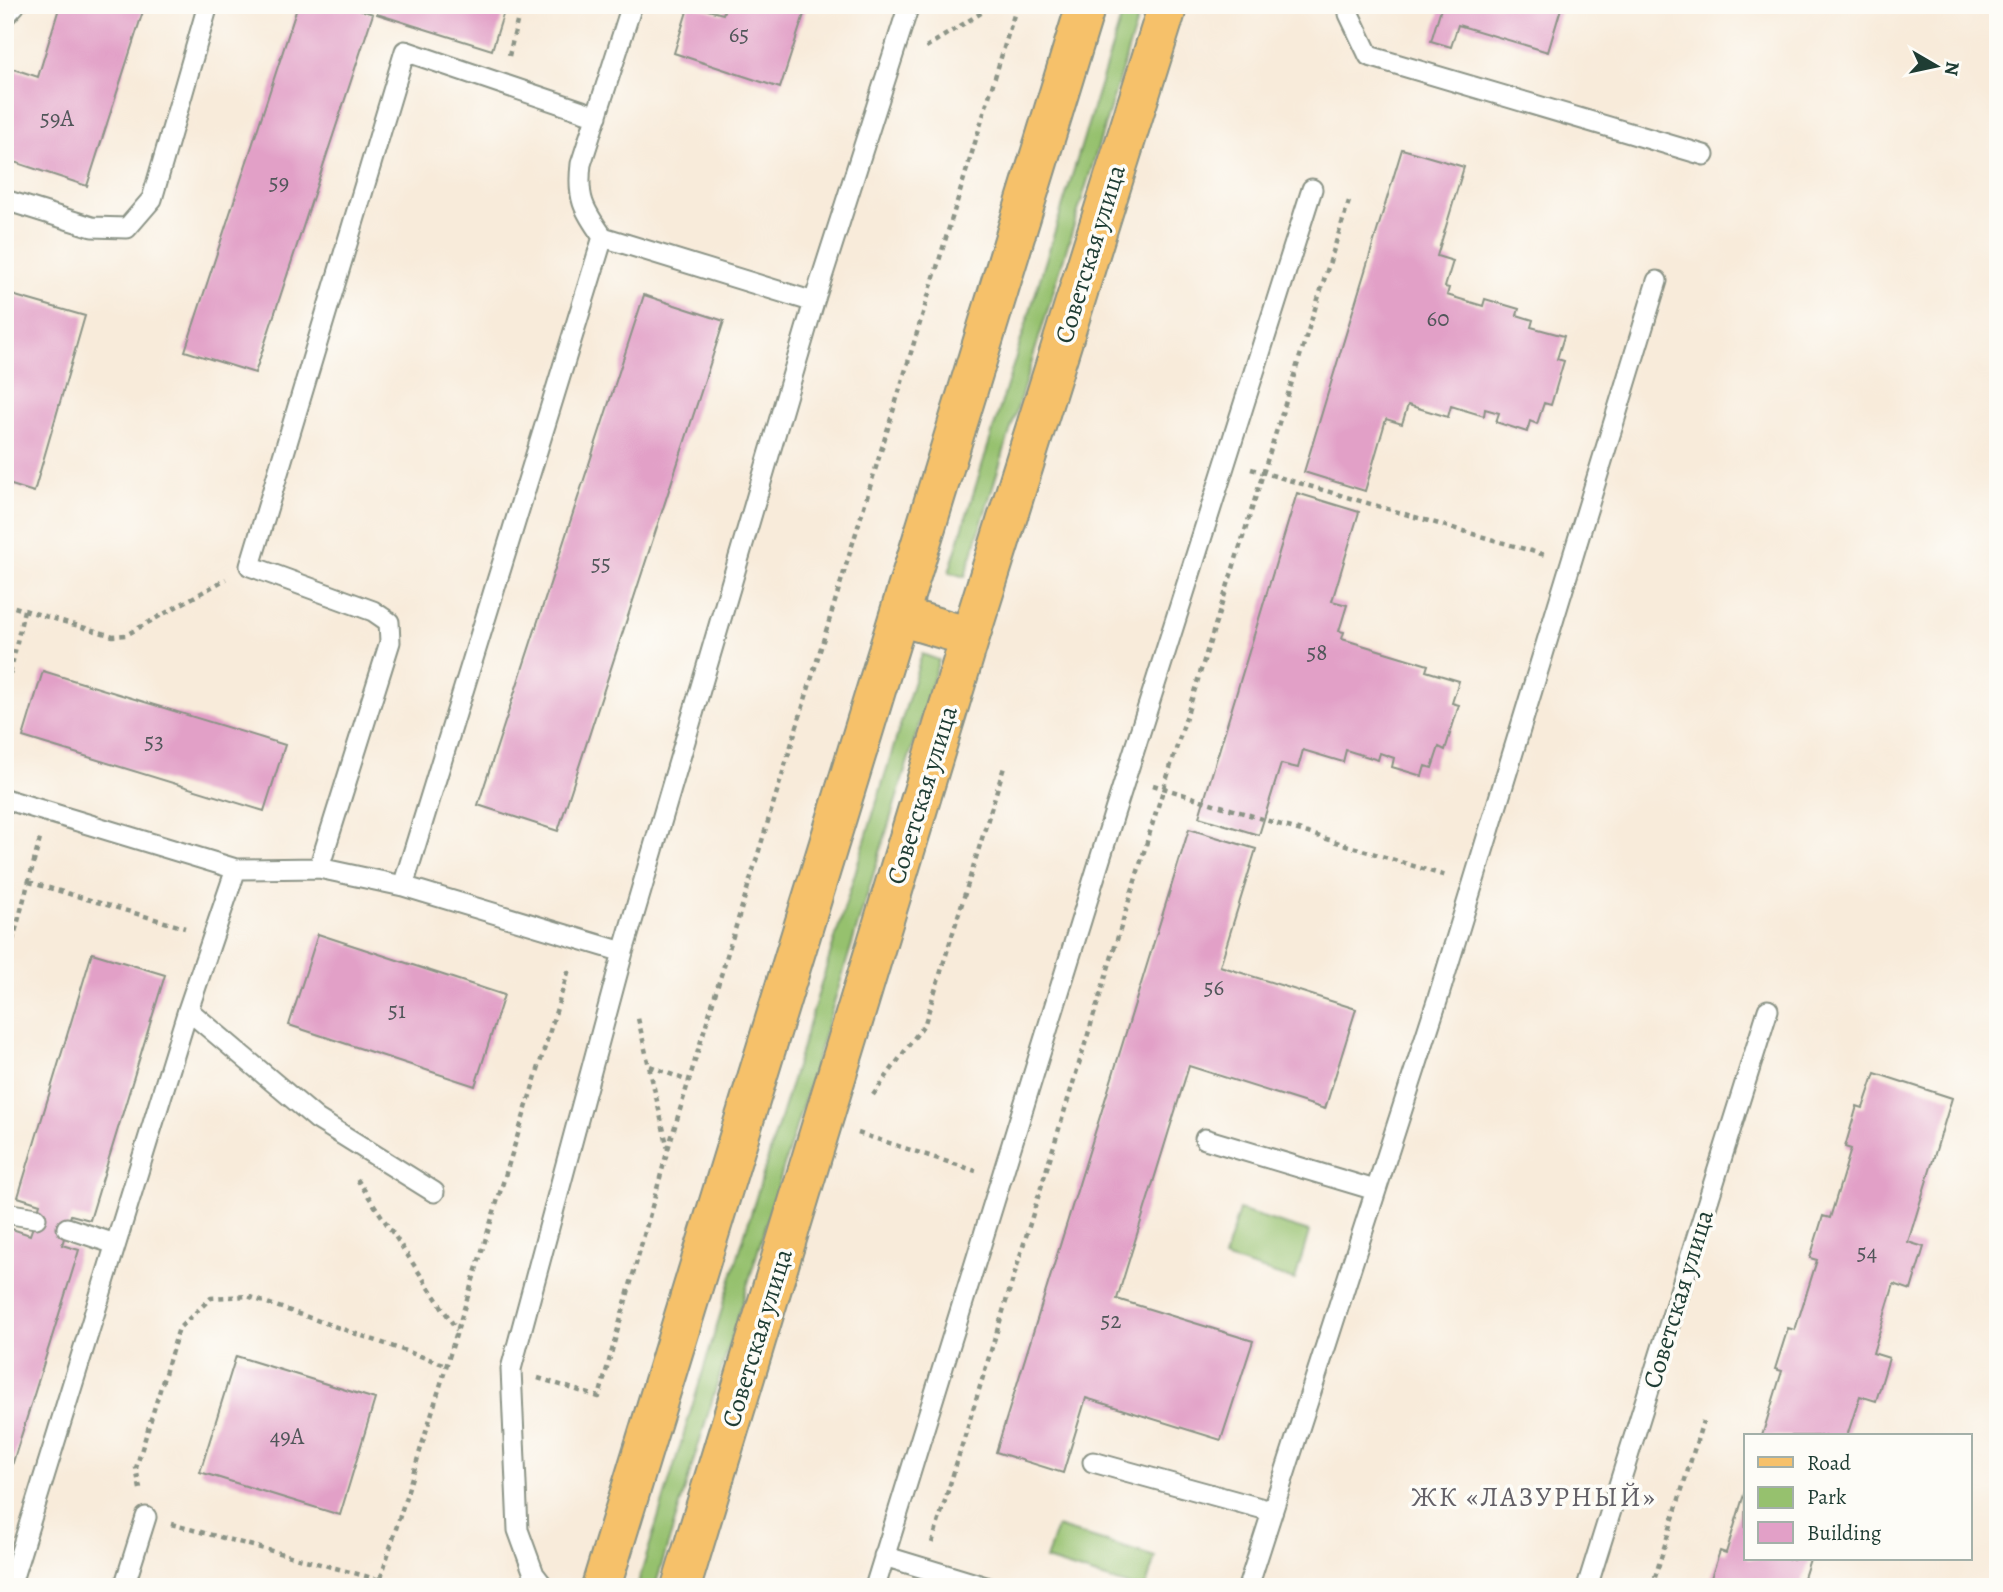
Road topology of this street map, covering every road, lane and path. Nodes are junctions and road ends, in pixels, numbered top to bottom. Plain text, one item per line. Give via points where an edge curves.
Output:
1 (15, 5) edge
2 (208, 5) edge
3 (521, 5) edge
4 (632, 5) edge
5 (909, 5) edge
6 (994, 5) edge
7 (1017, 5) edge
8 (1086, 5) edge
9 (1168, 5) edge
10 (1351, 5) edge
11 (5, 16) edge
12 (888, 70) junction
13 (502, 84) junction
14 (597, 116) junction
15 (1704, 155) dead end
16 (1312, 189) dead end
17 (5, 200) edge
18 (1349, 201) dead end
19 (603, 237) junction
20 (1657, 281) dead end
21 (814, 302) junction
22 (1227, 462) junction
23 (1264, 473) junction
24 (1572, 562) junction
25 (250, 566) junction
26 (5, 604) edge
27 (24, 610) junction
28 (899, 616) junction
29 (971, 638) junction
30 (5, 697) edge
31 (1004, 764) dead end
32 (1126, 776) junction
33 (1164, 788) junction
34 (5, 799) edge
35 (48, 811) junction
36 (319, 868) junction
37 (236, 869) junction
38 (29, 882) junction
39 (1473, 885) junction
40 (403, 886) junction
41 (213, 936) junction
42 (578, 939) junction
43 (622, 952) junction
44 (5, 970) edge
45 (188, 1010) junction
46 (1768, 1010) dead end
47 (649, 1066) junction
48 (688, 1080) junction
49 (872, 1097) dead end
50 (860, 1120) dead end
51 (1205, 1139) dead end
52 (668, 1149) junction
53 (354, 1175) dead end
54 (1000, 1179) junction
55 (1376, 1190) junction
56 (434, 1192) dead end
57 (5, 1213) edge
58 (36, 1218) dead end
59 (67, 1228) dead end
60 (115, 1244) junction
61 (457, 1330) junction
62 (446, 1365) junction
63 (510, 1369) junction
64 (1703, 1422) dead end
65 (1093, 1462) dead end
66 (1271, 1511) junction
67 (146, 1517) junction
68 (884, 1556) junction
69 (924, 1568) junction
70 (380, 1580) junction
71 (10, 1587) edge
72 (124, 1587) edge
73 (377, 1587) edge
74 (544, 1587) edge
75 (601, 1587) edge
76 (681, 1587) edge
77 (875, 1587) edge
78 (986, 1587) edge
79 (1248, 1587) edge
80 (1587, 1587) edge
81 (1652, 1587) edge

1 - 11 lane
2 - 17 lane via 152,199 127,228 92,227
3 - 13 path
4 - 14 lane
5 - 12 lane
6 - 12 path
7 - 48 path
8 - 28 main road
9 - 29 main road, Советская улица
10 - 15 lane via 1349,14 1369,56
12 - 21 lane
13 - 14 lane
13 - 25 lane via 405,51
14 - 19 lane via 581,164 578,191
16 - 22 lane
18 - 23 path
19 - 21 lane
19 - 40 lane
20 - 24 lane
21 - 43 lane
22 - 23 path
22 - 32 lane
23 - 24 path
23 - 33 path
24 - 39 lane
25 - 27 path via 125,635 113,636
25 - 36 lane via 373,611 389,622 390,642
26 - 27 path
27 - 30 path
28 - 29 main road
28 - 75 main road
29 - 76 main road, Советская улица
31 - 49 path via 925,1023
32 - 33 path
32 - 54 lane
33 - 39 path
33 - 69 path
34 - 35 lane
35 - 37 lane
35 - 38 path
36 - 37 lane
36 - 40 lane
37 - 41 lane
38 - 41 path
38 - 44 path
39 - 55 lane
40 - 42 lane
41 - 45 lane
42 - 43 lane
42 - 61 path
43 - 47 path
43 - 63 lane
45 - 56 lane via 317,1119
45 - 60 lane
46 - 80 lane, Советская улица
47 - 48 path
47 - 52 path
48 - 52 path
50 - 54 path via 856,1133
51 - 55 lane
52 - 63 path via 599,1397
53 - 61 path
54 - 68 lane
55 - 66 lane
57 - 58 lane
59 - 60 lane
60 - 71 lane
61 - 62 path
62 - 67 path via 247,1296 211,1298 179,1328 136,1468
62 - 70 path
63 - 74 lane via 518,1530 534,1574
64 - 81 path
65 - 66 lane
66 - 79 lane
67 - 70 path
67 - 72 lane
68 - 69 lane
68 - 77 lane
69 - 78 lane
70 - 73 path

